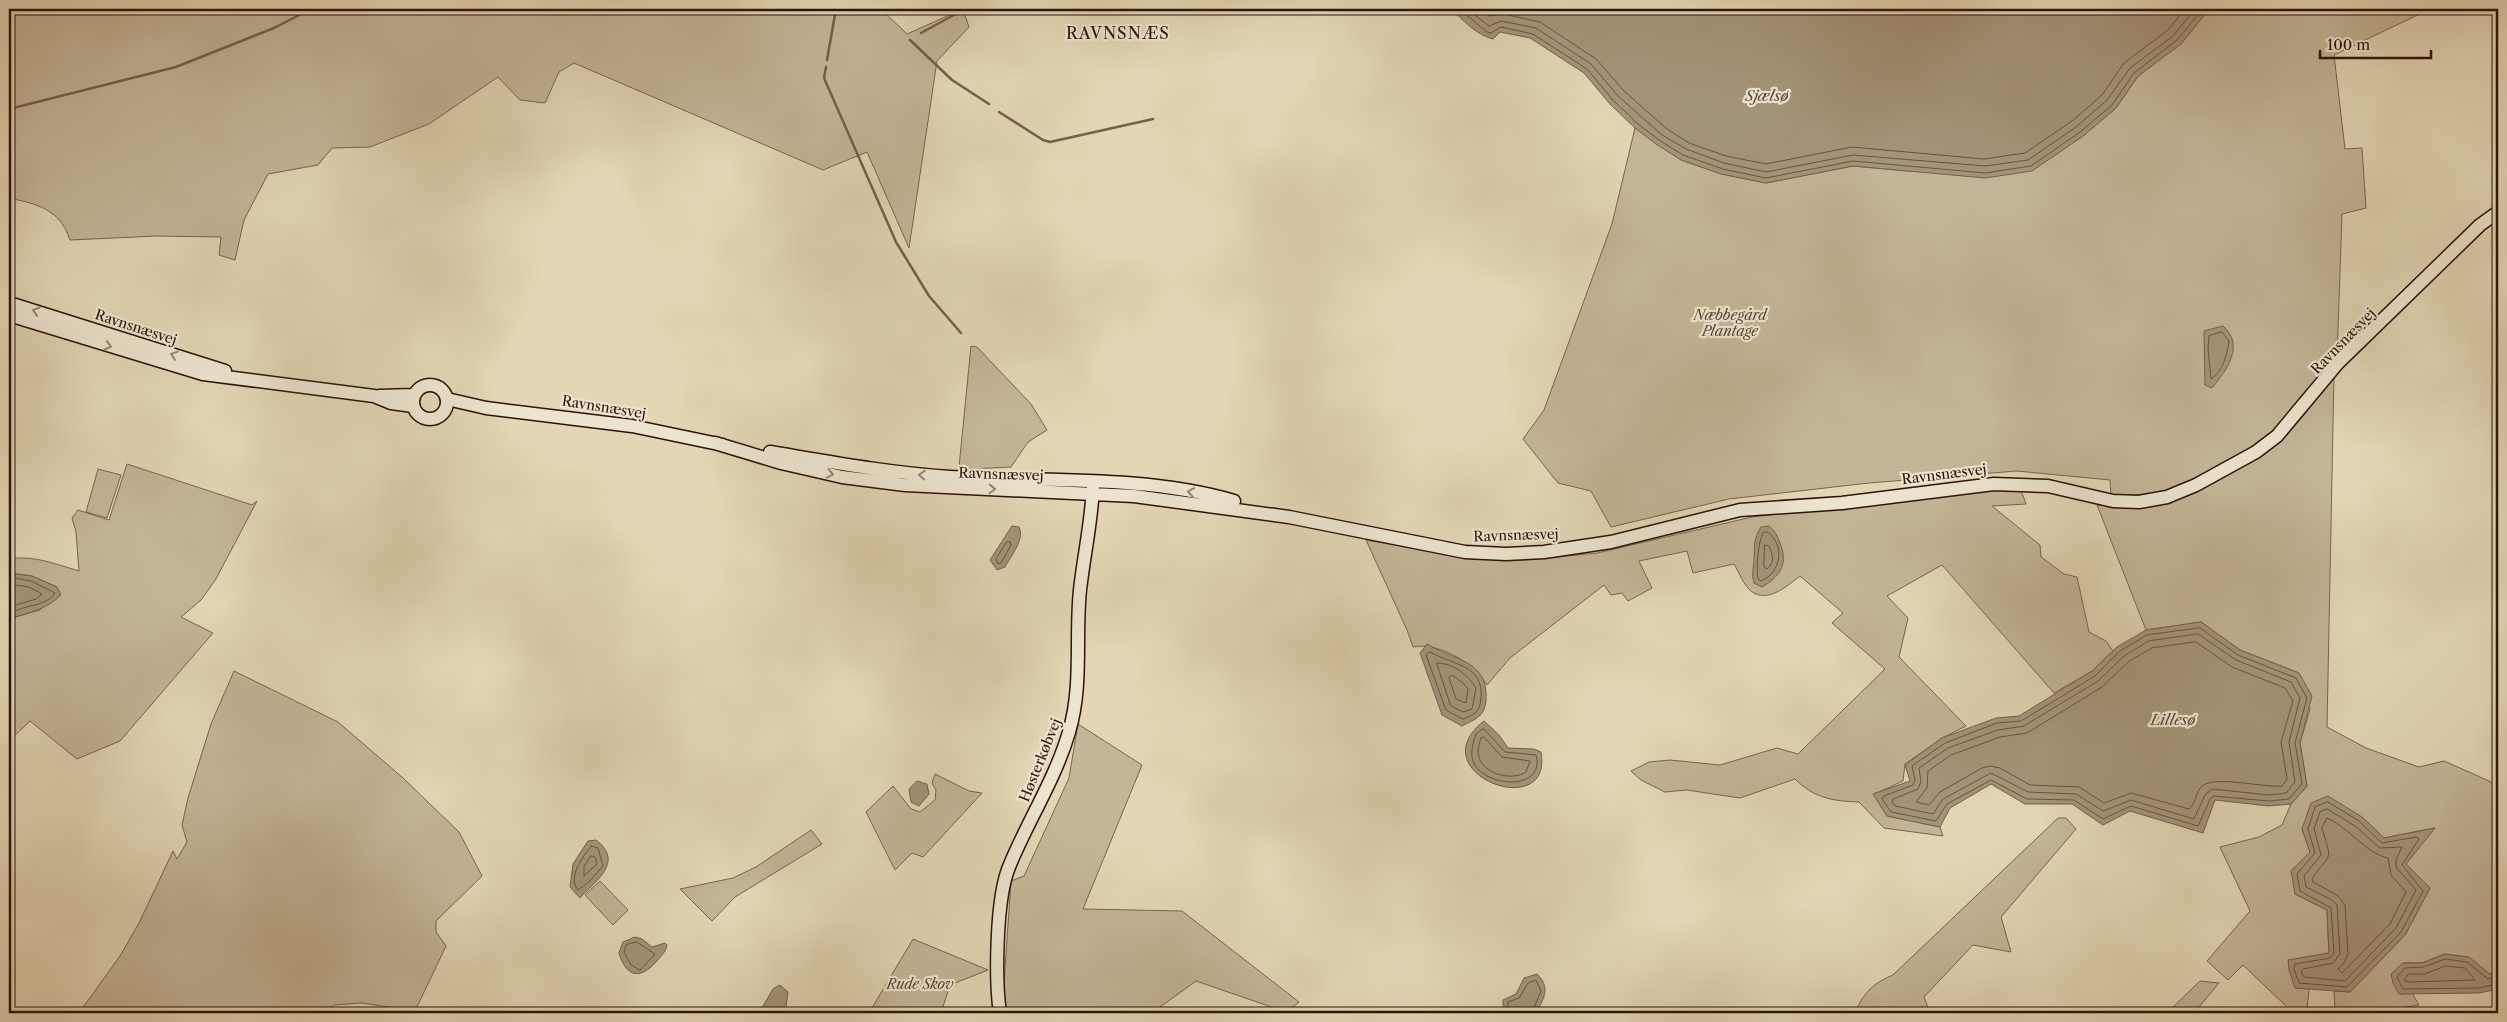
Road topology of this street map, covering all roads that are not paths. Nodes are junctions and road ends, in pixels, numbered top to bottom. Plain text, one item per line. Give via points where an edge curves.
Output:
1 (2498, 212) edge
2 (9, 303) edge
3 (9, 315) edge
4 (254, 381) junction
5 (414, 401) junction
6 (447, 404) junction
7 (1093, 488) junction
8 (1000, 1013) edge

1 - 7 main road, Ravnsnæsvej via 2480,225 2338,363 2278,436 2196,485 2167,497 2139,502 2113,501 2048,486 1994,484 1740,510 1611,542 1506,554 1466,552 1289,517 1186,491
4 -> 2 main road, Ravnsnæsvej
3 -> 4 main road, Ravnsnæsvej via 203,374
4 - 5 main road, Ravnsnæsvej
5 - 6 main road via 419,416 429,419 439,417
5 - 6 main road via 420,388 430,384 439,387
6 - 7 main road, Ravnsnæsvej via 613,423 715,444 911,474
7 - 8 main road, Høsterkøbvej via 1080,591 1079,681 1074,715 1055,770 1006,876 1001,901

